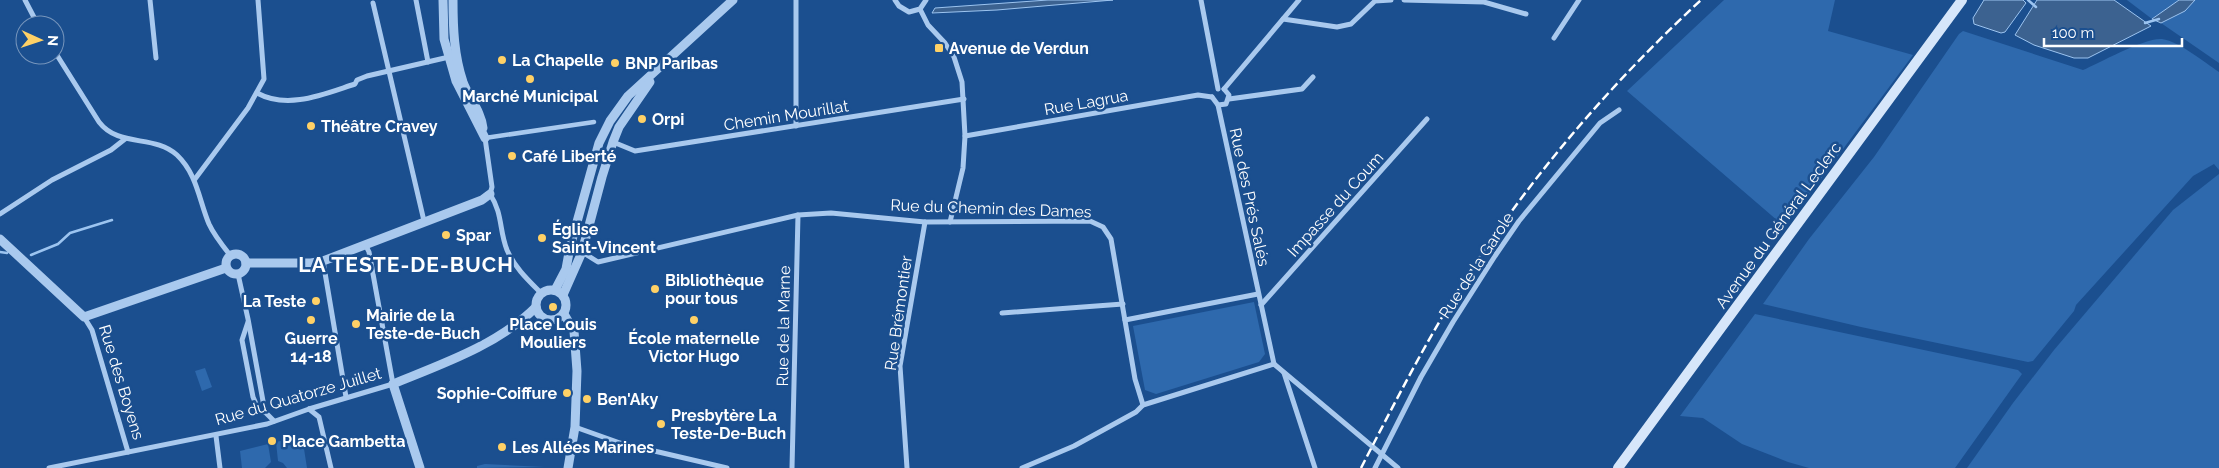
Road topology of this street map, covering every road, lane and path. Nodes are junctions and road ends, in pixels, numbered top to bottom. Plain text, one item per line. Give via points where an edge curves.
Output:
1 (25, 0) edge
2 (150, 0) edge
3 (258, 0) edge
4 (416, 0) edge
5 (443, 0) edge
6 (453, 0) edge
7 (733, 0) edge
8 (796, 0) edge
9 (895, 0) edge
10 (926, 0) edge
11 (1202, 0) edge
12 (1299, 0) edge
13 (1391, 0) edge
14 (1404, 0) edge
15 (1579, 0) edge
16 (1962, 0) edge
17 (373, 3) dead end
18 (920, 9) junction
19 (1526, 14) dead end
20 (33, 15) edge
21 (1283, 19) junction
22 (1554, 38) dead end
23 (449, 56) junction
24 (156, 58) dead end
25 (428, 62) junction
26 (63, 65) edge
27 (389, 71) junction
28 (657, 72) junction
29 (1313, 76) dead end
30 (1221, 89) junction
31 (257, 93) junction
32 (1212, 97) junction
33 (964, 99) junction
34 (1229, 99) junction
35 (1218, 105) junction
36 (1619, 110) dead end
37 (1427, 119) dead end
38 (594, 122) dead end
39 (796, 126) junction
40 (965, 136) junction
41 (485, 138) junction
42 (125, 139) junction
43 (613, 142) junction
44 (194, 179) junction
45 (490, 194) junction
46 (0, 214) edge
47 (798, 215) junction
48 (424, 221) junction
49 (925, 222) junction
50 (950, 222) junction
51 (0, 238) edge
52 (572, 241) junction
53 (366, 244) junction
54 (583, 248) junction
55 (230, 255) junction
56 (323, 261) junction
57 (246, 263) junction
58 (226, 268) junction
59 (238, 274) junction
60 (554, 290) junction
61 (541, 293) junction
62 (1258, 294) junction
63 (563, 295) junction
64 (1123, 304) junction
65 (1261, 306) junction
66 (536, 307) junction
67 (1002, 313) dead end
68 (564, 314) junction
69 (84, 317) junction
70 (248, 319) junction
71 (1126, 320) junction
72 (1274, 364) junction
73 (1284, 373) junction
74 (393, 384) junction
75 (346, 397) junction
76 (1143, 405) junction
77 (309, 409) junction
78 (264, 412) junction
79 (274, 421) junction
80 (575, 427) junction
81 (216, 436) junction
82 (128, 452) junction
83 (1382, 456) junction
84 (50, 468) edge
85 (220, 468) edge
86 (330, 468) edge
87 (420, 468) edge
88 (568, 468) edge
89 (727, 468) edge
90 (792, 468) edge
91 (906, 468) edge
92 (1022, 468) edge
93 (1315, 468) edge
94 (1376, 468) edge
95 (1398, 468) edge
96 (1618, 468) edge

1 - 20 street
2 - 24 street
3 - 31 street via 264,73
4 - 25 street
5 - 23 street via 444,39
6 - 41 street via 456,55 464,83 480,116
7 - 28 street
8 - 39 street
9 - 18 street via 909,12
10 - 18 street
11 - 30 street
12 - 21 street
13 - 21 street via 1375,1 1351,24 1336,27
14 - 19 street via 1484,2
15 - 22 street
16 - 96 main road, Avenue du Général Leclerc
17 - 27 street
18 - 33 street via 928,25 954,57 960,70
21 - 30 street
23 - 25 street
23 - 41 street via 461,96
25 - 27 street
26 - 42 street via 98,122 110,133
27 - 31 street via 307,98 272,100
27 - 48 street
28 - 43 street via 619,127
28 - 52 street via 628,96 603,135
29 - 34 street via 1302,89
30 - 32 street
30 - 34 street via 1229,93
31 - 44 street
32 - 35 street
32 - 40 street, Rue Lagrua via 1198,95
33 - 39 street, Chemin Mourillat
33 - 40 street
34 - 35 street via 1224,105
35 - 62 street, Rue des Prés Salés
36 - 83 street, Rue de la Garole via 1600,123 1510,235 1439,345
37 - 65 street, Impasse du Coum
38 - 41 street
39 - 43 street, Chemin Mourillat via 635,151
40 - 50 street via 963,168
41 - 45 street via 492,187
42 - 44 street via 167,148 184,162
42 - 46 street
43 - 54 street
44 - 55 street via 209,224
45 - 48 street via 482,200
45 - 61 street via 498,206 506,248 517,268
47 - 49 street, Rue du Chemin des Dames via 830,213
47 - 54 street, Rue du Chemin des Dames via 598,262
47 - 90 street, Rue de la Marne
48 - 53 street
49 - 50 street, Rue du Chemin des Dames
49 - 91 street, Rue Brémontier via 900,366
50 - 64 street, Rue du Chemin des Dames via 1098,223 1111,239
51 - 69 street, Rue des Boyens
52 - 54 street via 578,241
52 - 60 street via 566,269
53 - 56 street
53 - 74 street
54 - 63 street
55 - 57 street via 241,255
55 - 58 street
56 - 57 street
56 - 75 street
57 - 59 street
58 - 59 street
58 - 69 street
59 - 70 street
60 - 61 street
60 - 63 street
61 - 66 street
62 - 65 street, Rue des Prés Salés
62 - 71 street
63 - 68 street via 566,302
64 - 67 street
64 - 71 street, Rue du Chemin des Dames
65 - 72 street, Rue des Prés Salés
66 - 68 street via 540,316 549,320
66 - 74 street, Rue du Quatorze Juillet via 523,320 478,348
68 - 80 street via 574,331 577,369
69 - 82 street, Rue des Boyens via 92,330
70 - 78 street
70 - 78 street via 242,340 252,397
71 - 76 street, Rue du Chemin des Dames via 1135,379
72 - 73 street
72 - 76 street
73 - 83 street
73 - 93 street
74 - 75 street, Rue du Quatorze Juillet
74 - 87 street
75 - 77 street, Rue du Quatorze Juillet
76 - 92 street via 1074,446
77 - 79 street, Rue du Quatorze Juillet
77 - 86 street via 319,417
78 - 79 street
79 - 81 street, Rue du Quatorze Juillet
80 - 88 street
80 - 89 street via 620,443
81 - 82 street, Rue du Quatorze Juillet
81 - 85 street
82 - 84 street, Rue du Quatorze Juillet
83 - 94 street, Rue de la Garole
83 - 95 street

